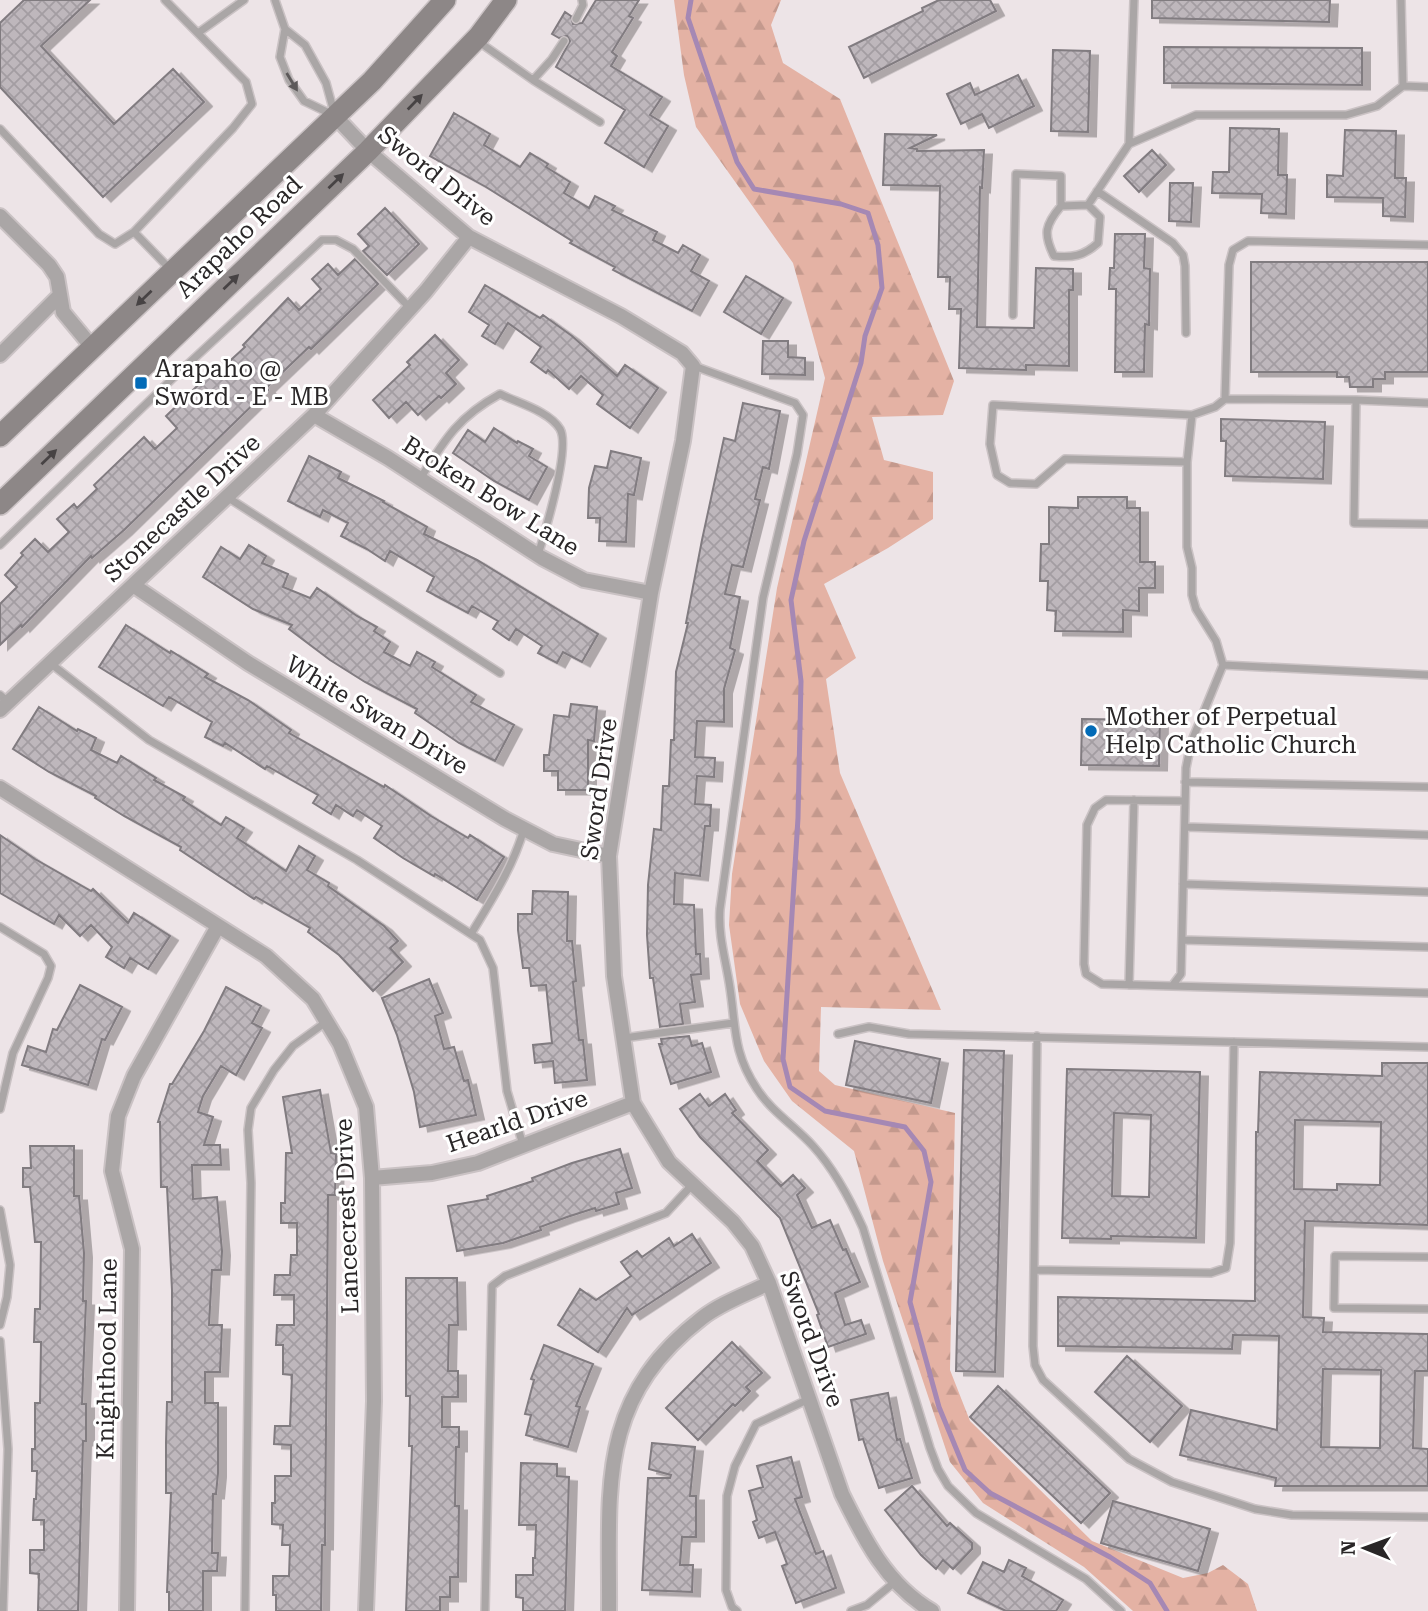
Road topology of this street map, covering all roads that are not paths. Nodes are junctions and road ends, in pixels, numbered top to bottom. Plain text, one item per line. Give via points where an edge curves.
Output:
1 (165, 0) edge
2 (244, 0) edge
3 (275, 0) edge
4 (445, 0) edge
5 (506, 0) edge
6 (582, 0) edge
7 (1134, 0) edge
8 (1401, 0) edge
9 (576, 19) dead end
10 (285, 29) junction
11 (198, 33) junction
12 (476, 39) junction
13 (564, 41) dead end
14 (533, 80) junction
15 (1403, 86) junction
16 (1428, 87) edge
17 (335, 116) junction
18 (600, 122) dead end
19 (0, 129) edge
20 (1129, 144) junction
21 (368, 151) junction
22 (1097, 191) junction
23 (1088, 205) junction
24 (1060, 206) junction
25 (0, 216) edge
26 (134, 232) junction
27 (469, 237) junction
28 (1428, 246) edge
29 (173, 271) junction
30 (60, 295) junction
31 (410, 308) junction
32 (1013, 315) dead end
33 (1185, 333) dead end
34 (92, 347) junction
35 (0, 355) edge
36 (693, 366) junction
37 (1225, 399) junction
38 (1356, 400) junction
39 (1428, 402) edge
40 (314, 415) junction
41 (1192, 415) junction
42 (0, 436) edge
43 (1187, 462) junction
44 (420, 479) junction
45 (226, 496) junction
46 (0, 504) edge
47 (1428, 524) edge
48 (0, 545) edge
49 (538, 555) junction
50 (133, 585) junction
51 (651, 593) junction
52 (50, 663) junction
53 (1223, 665) junction
54 (500, 673) dead end
55 (1428, 675) edge
56 (3, 702) edge
57 (1185, 782) junction
58 (1428, 787) edge
59 (0, 788) edge
60 (1134, 800) junction
61 (1185, 801) junction
62 (1185, 827) junction
63 (524, 829) junction
64 (1428, 835) edge
65 (610, 856) junction
66 (1183, 884) junction
67 (1428, 892) edge
68 (218, 926) junction
69 (0, 927) edge
70 (471, 934) junction
71 (1182, 940) junction
72 (1428, 947) edge
73 (1129, 985) junction
74 (1172, 986) junction
75 (1428, 993) edge
76 (327, 1021) junction
77 (733, 1023) junction
78 (838, 1034) dead end
79 (1037, 1036) junction
80 (623, 1038) junction
81 (1234, 1042) junction
82 (1428, 1047) edge
83 (633, 1103) junction
84 (0, 1109) edge
85 (523, 1145) junction
86 (372, 1178) junction
87 (692, 1185) junction
88 (0, 1210) edge
89 (1428, 1257) edge
90 (1034, 1270) junction
91 (769, 1283) junction
92 (1428, 1308) edge
93 (0, 1325) edge
94 (0, 1341) edge
95 (809, 1399) junction
96 (1428, 1517) edge
97 (896, 1581) junction
98 (3, 1611) edge
99 (127, 1611) edge
100 (245, 1611) edge
101 (366, 1611) edge
102 (485, 1611) edge
103 (609, 1611) edge
104 (737, 1611) edge
105 (851, 1611) edge
106 (932, 1611) edge
107 (1121, 1611) edge

1 - 11 lane
2 - 11 lane
3 - 10 lane
4 - 17 main road, Arapaho Road
5 - 12 main road, Arapaho Road
6 - 9 lane
7 - 20 lane
8 - 15 lane
10 - 17 lane via 304,45 326,83
10 -> 17 lane via 280,57 289,80 304,101
11 - 26 lane via 246,82 252,104
12 - 14 lane
21 -> 12 main road, Arapaho Road
13 - 14 lane
14 - 18 lane
15 - 16 lane
15 - 20 lane via 1377,106 1346,114 1196,115
17 - 21 street, Sword Drive
17 - 29 main road, Arapaho Road
19 - 26 lane via 99,234 116,244
20 - 22 lane
21 - 27 street, Sword Drive
46 -> 21 main road, Arapaho Road
22 - 23 lane
22 - 33 lane via 1173,243 1183,255
23 - 24 lane
23 - 24 lane via 1100,218 1098,243 1073,258 1054,256 1046,241 1049,221
24 - 32 lane via 1061,176 1016,174
25 - 30 street via 49,265
26 - 29 lane
27 - 31 street, Stonecastle Drive
27 - 36 street, Sword Drive via 621,316 682,353
28 - 37 lane via 1248,241 1233,250
29 -> 34 main road, Arapaho Road
30 - 34 street via 63,312
30 - 35 street
31 - 40 street, Stonecastle Drive
31 - 48 lane via 354,249 336,240 322,240
34 - 42 main road, Arapaho Road
36 - 51 street, Sword Drive
36 - 77 lane via 795,402 803,415 764,598 723,881 719,925
37 - 38 lane
37 - 41 lane
38 - 39 lane
38 - 47 lane via 1354,523
40 - 44 street, Broken Bow Lane
40 - 45 street, Stonecastle Drive
41 - 43 lane
41 - 43 lane via 993,405 990,444 997,475 1010,483 1036,484 1065,459
43 - 53 lane via 1192,595
44 - 49 street, Broken Bow Lane
44 - 49 lane via 447,437 475,407 500,394 549,418 561,430 563,449
45 - 50 street, Stonecastle Drive
45 - 54 lane
49 - 51 street, Broken Bow Lane via 584,580
50 - 52 street, Stonecastle Drive
50 - 63 street, White Swan Drive via 248,663
51 - 65 street, Sword Drive
52 - 56 street, Stonecastle Drive
52 - 70 lane via 149,740 357,860
53 - 55 lane
53 - 57 lane via 1191,743
57 - 58 lane
57 - 61 lane
59 - 68 street, Lancecrest Drive
60 - 61 lane
60 - 73 lane
60 - 73 lane via 1107,800 1095,808 1087,825 1086,974 1102,984
61 - 62 lane
62 - 64 lane
62 - 66 lane
63 - 65 street, White Swan Drive via 553,844
63 - 70 lane via 520,845
65 - 80 street, Sword Drive via 614,975
66 - 67 lane
66 - 71 lane
68 - 76 street, Lancecrest Drive via 266,956 313,999
68 - 99 street, Knighthood Lane via 134,1076 118,1116 112,1171 132,1249
69 - 84 lane via 44,954 51,966 13,1053
70 - 85 lane via 480,940 493,968 507,1091
71 - 72 lane
71 - 74 lane via 1181,974
73 - 74 lane
74 - 75 lane
76 - 86 street, Lancecrest Drive via 366,1107
76 - 100 lane via 293,1046 251,1108
77 - 80 lane
77 - 107 lane via 738,1052 758,1092 828,1164 859,1218 929,1448 948,1486 976,1513 1086,1578
78 - 79 lane via 869,1027 909,1034
79 - 81 lane
79 - 90 lane
80 - 83 street, Sword Drive
81 - 82 lane
81 - 90 lane via 1226,1268 1211,1273
83 - 85 street, Hearld Drive
83 - 87 street, Sword Drive via 669,1162
85 - 86 street, Hearld Drive via 478,1163
86 - 101 street, Lancecrest Drive via 374,1401
87 - 91 street, Sword Drive via 752,1246
87 - 102 lane via 666,1213 505,1276 492,1286
88 - 93 lane via 10,1265
89 - 92 lane via 1335,1256 1334,1308
90 - 96 lane via 1035,1365 1043,1380 1129,1460 1172,1482 1255,1509 1292,1515
91 - 95 street, Sword Drive
91 - 103 street via 704,1317 670,1347 645,1376 625,1412 612,1466
94 - 98 lane via 8,1450
95 - 97 street, Sword Drive via 842,1494 869,1547
95 - 104 lane via 756,1424 735,1466 727,1496 726,1590
97 - 105 lane via 867,1605
97 - 106 street, Sword Drive

